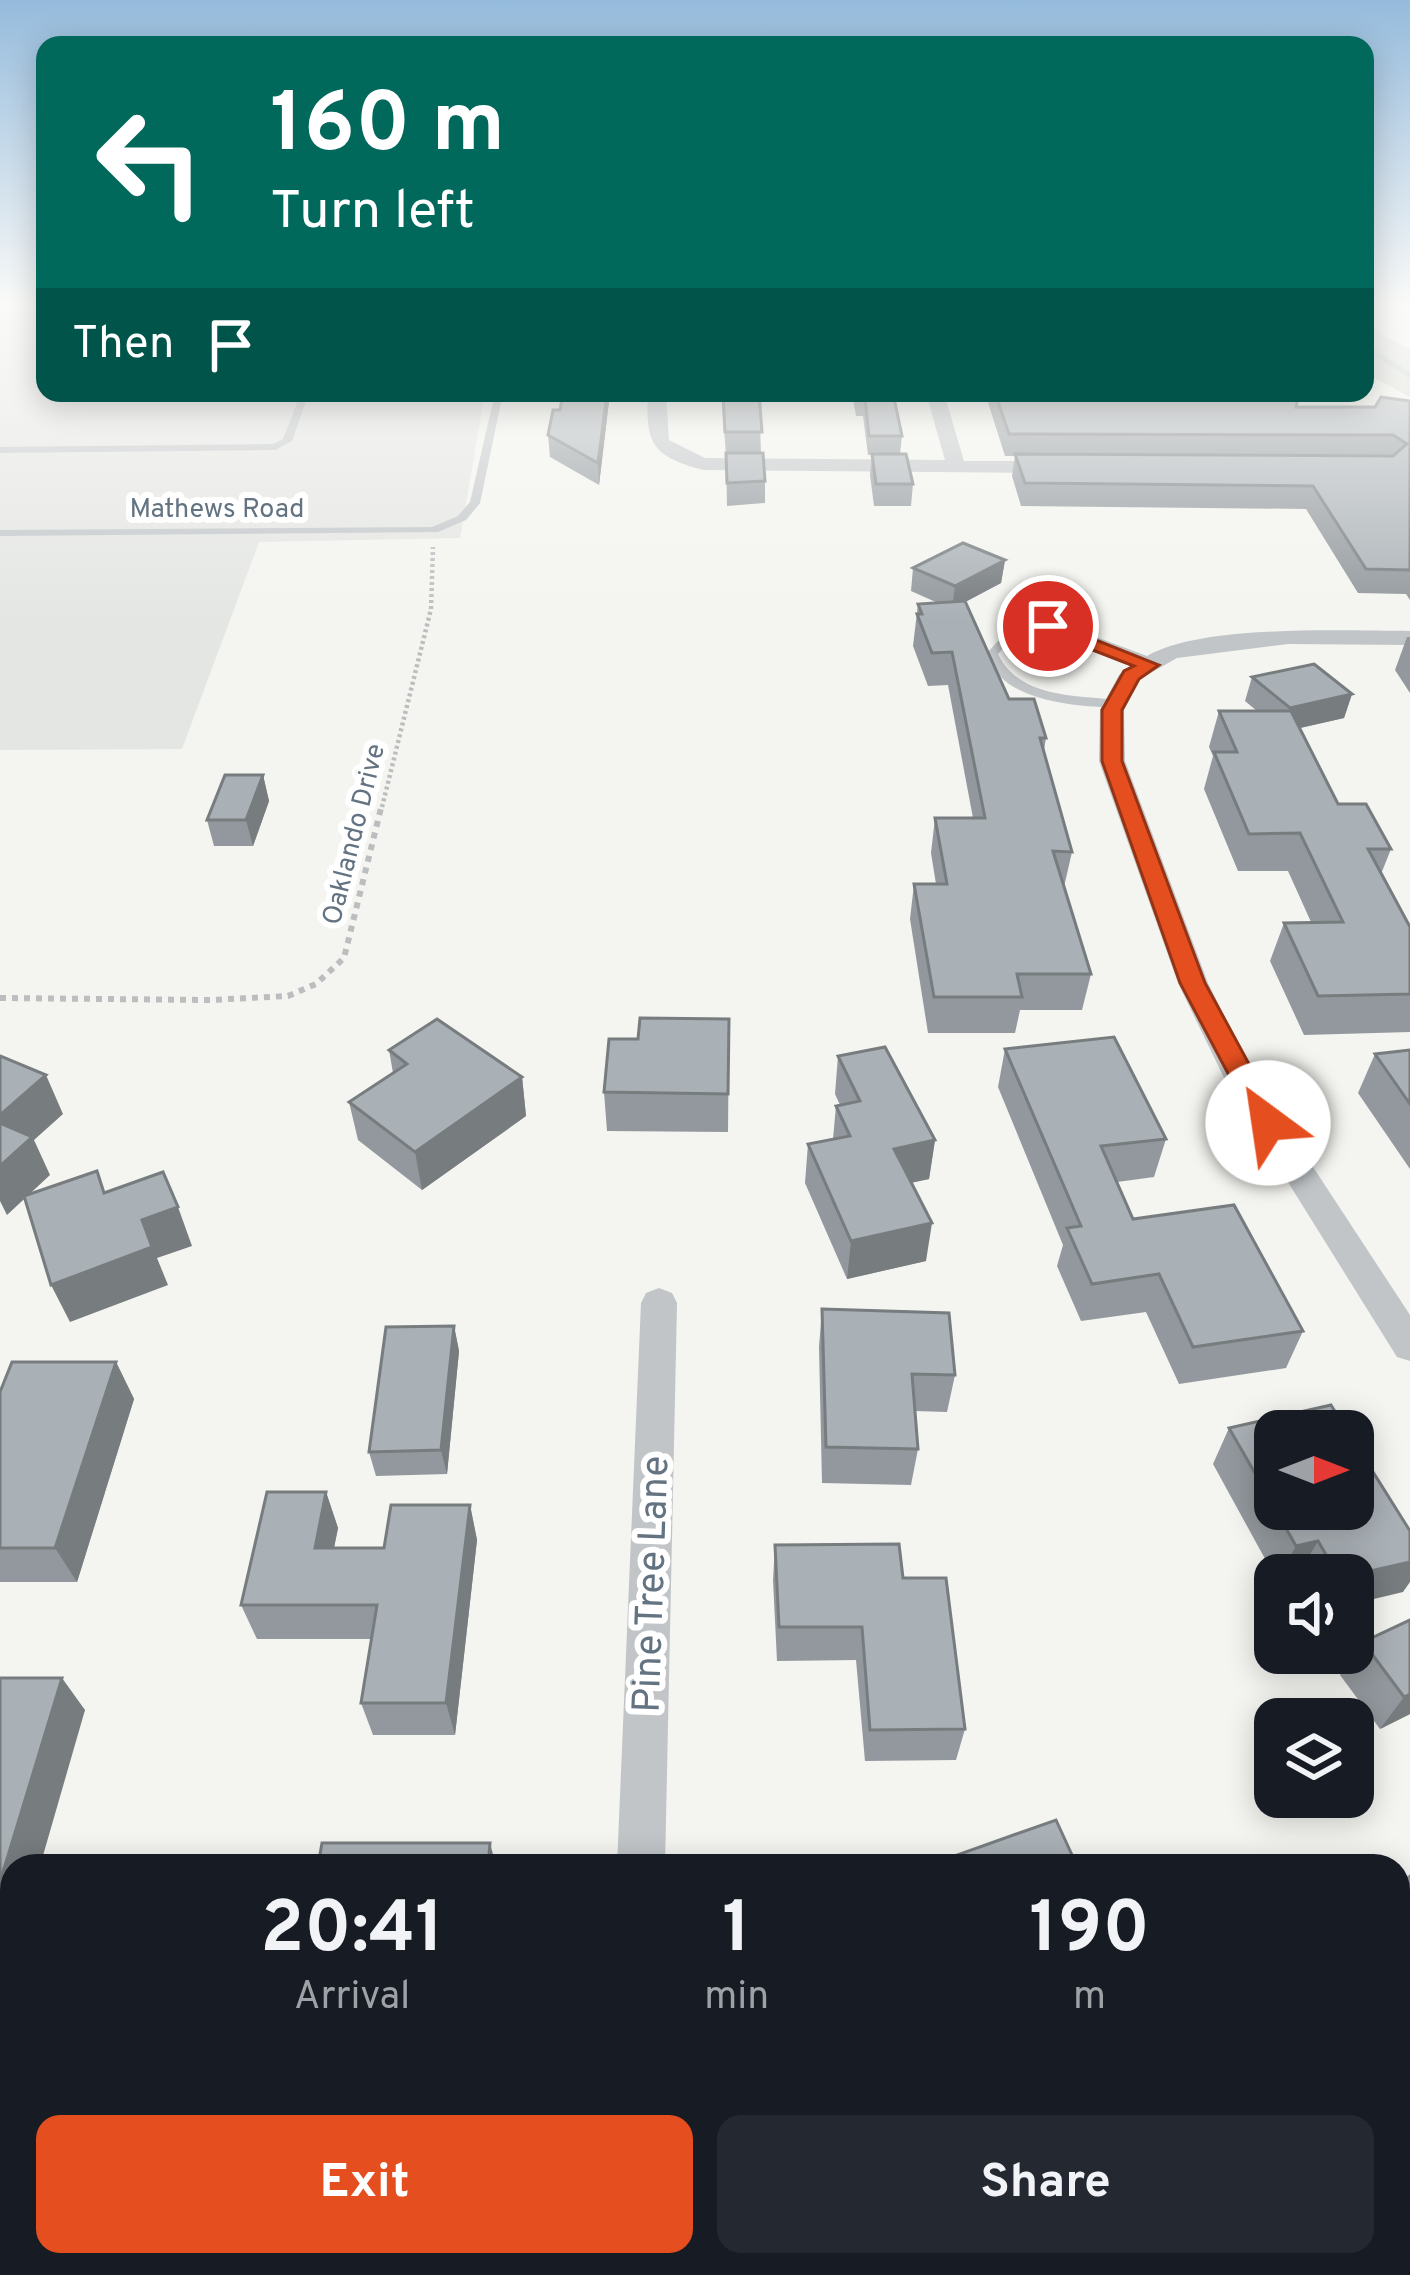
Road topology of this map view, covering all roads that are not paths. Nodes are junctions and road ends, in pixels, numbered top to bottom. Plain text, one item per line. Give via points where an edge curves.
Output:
1 (299, 409) edge
2 (495, 409) edge
3 (656, 409) edge
4 (940, 409) edge
5 (0, 450) edge
6 (956, 467) junction
7 (1076, 467) edge
8 (0, 533) edge
9 (1048, 626) joint
10 (1410, 638) edge
11 (1149, 665) junction
12 (1116, 704) junction
13 (659, 1303) dead end
14 (1410, 1346) edge
15 (641, 1854) edge

1 - 5 lane via 287,441 275,447
2 - 8 lane, Mathews Road via 475,503 434,530
3 - 6 street via 654,435 677,456 740,467
4 - 6 street
6 - 7 street
9 - 11 street
9 - 12 lane via 1004,641 992,653 996,668 1022,688
10 - 11 street via 1224,642
11 - 12 street via 1131,675
12 - 14 street via 1112,761 1192,983 1244,1085
13 - 15 street, Pine Tree Lane

